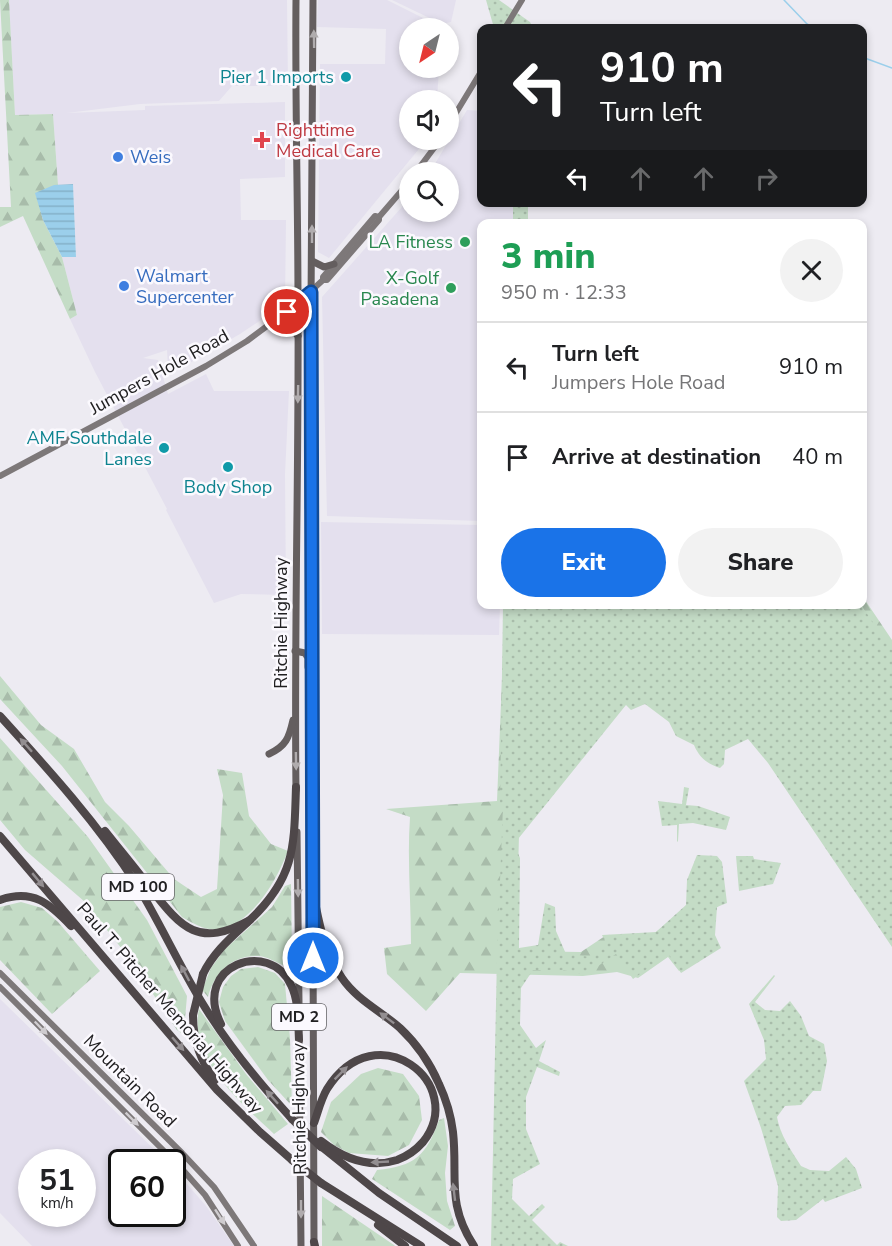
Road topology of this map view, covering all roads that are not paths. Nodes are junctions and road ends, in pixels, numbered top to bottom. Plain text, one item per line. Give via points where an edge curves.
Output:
1 (296, 0) edge
2 (313, 0) edge
3 (522, 0) edge
4 (507, 24) edge
5 (477, 78) edge
6 (459, 108) edge
7 (399, 194) edge
8 (379, 217) junction
9 (312, 261) junction
10 (334, 264) junction
11 (323, 280) junction
12 (311, 292) junction
13 (298, 303) junction
14 (274, 321) junction
15 (298, 336) junction
16 (0, 476) edge
17 (295, 651) junction
18 (295, 709) junction
19 (0, 716) edge
20 (313, 729) junction
21 (269, 754) dead end
22 (42, 763) junction
23 (296, 788) junction
24 (0, 836) edge
25 (313, 892) junction
26 (0, 900) edge
27 (249, 920) junction
28 (0, 973) edge
29 (128, 986) junction
30 (0, 987) edge
31 (299, 1040) junction
32 (252, 1074) junction
33 (314, 1123) junction
34 (321, 1144) junction
35 (292, 1160) junction
36 (343, 1198) junction
37 (314, 1245) edge
38 (238, 1246) edge
39 (254, 1246) edge
40 (301, 1246) edge
41 (405, 1246) edge
42 (421, 1246) edge
43 (457, 1246) edge
44 (474, 1246) edge

1 - 13 main road, Ritchie Highway / MD 2
9 -> 2 main road, Ritchie Highway / MD 2
3 - 4 main road
5 - 6 main road
7 - 8 main road, Jumpers Hole Road
8 - 10 main road, Jumpers Hole Road via 375,216
8 - 11 main road, Jumpers Hole Road
9 - 10 main road via 324,267
9 - 12 main road, Ritchie Highway / MD 2
10 - 11 main road, Jumpers Hole Road
11 - 12 main road, Jumpers Hole Road
12 - 13 main road, Jumpers Hole Road
12 - 20 main road, Ritchie Highway / MD 2
13 - 14 main road, Jumpers Hole Road
13 - 15 main road, Ritchie Highway / MD 2
14 - 15 main road via 288,325
14 - 16 main road, Jumpers Hole Road via 206,366
15 -> 17 main road, Ritchie Highway / MD 2
17 - 18 main road, Ritchie Highway / MD 2
17 - 20 main road via 308,658
18 - 21 main road via 289,737 279,750
18 -> 23 main road, Ritchie Highway / MD 2
22 -> 19 highway, Paul T. Pitcher Memorial Highway / MD 100
20 - 25 main road, Ritchie Highway / MD 2
22 - 27 highway via 83,802 168,910 186,927 218,934
32 -> 22 highway, Paul T. Pitcher Memorial Highway / MD 100 via 210,1016 121,861
23 - 27 highway via 294,845 288,869 273,895
23 -> 31 main road, Ritchie Highway / MD 2
24 -> 29 highway, Paul T. Pitcher Memorial Highway
25 - 33 main road, Ritchie Highway / MD 2
44 -> 25 highway via 455,1199 453,1132 437,1078 400,1028 342,979 325,946
26 - 29 highway via 19,895 49,905
27 - 35 highway, bridge via 219,948 203,974 193,1015 194,1038 212,1076
28 - 39 main road, Mountain Road via 214,1187
29 -> 35 highway, Paul T. Pitcher Memorial Highway via 217,1090
30 -> 38 main road, Mountain Road via 182,1169 205,1195
31 - 32 highway via 295,993 283,972 269,963 254,961 227,971 214,991 213,1006
31 -> 40 main road, Ritchie Highway / MD 2
34 -> 32 highway, Paul T. Pitcher Memorial Highway / MD 100, bridge via 292,1119
33 -> 34 highway via 326,1092 341,1072 373,1054 398,1057 419,1070 431,1088 435,1111 431,1130 403,1158 381,1163 357,1161
33 - 37 main road, Ritchie Highway / MD 2
34 - 43 highway, Paul T. Pitcher Memorial Highway / MD 100 via 379,1193
35 - 36 highway, Paul T. Pitcher Memorial Highway, bridge
36 - 41 highway
36 - 42 highway, Paul T. Pitcher Memorial Highway

